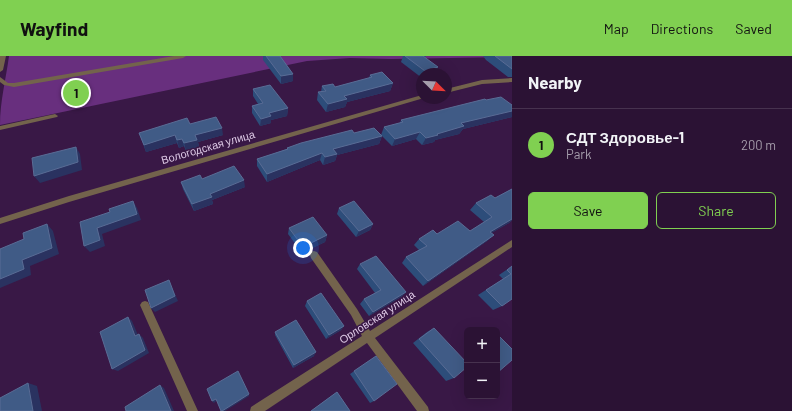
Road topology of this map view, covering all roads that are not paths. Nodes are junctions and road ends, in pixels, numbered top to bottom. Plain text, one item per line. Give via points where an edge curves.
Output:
1 (3, 56) edge
2 (183, 56) edge
3 (0, 70) edge
4 (0, 79) edge
5 (512, 80) edge
6 (452, 90) edge
7 (416, 99) edge
8 (55, 116) dead end
9 (0, 128) edge
10 (0, 221) edge
11 (512, 242) edge
12 (314, 255) dead end
13 (145, 305) dead end
14 (368, 337) junction
15 (193, 411) edge
16 (256, 411) edge
17 (424, 411) edge

1 - 3 street
2 - 4 street via 14,85 2,83
5 - 6 street via 482,82
7 - 10 street, Вологодская улица
8 - 9 street
11 - 14 street, Орловская улица
12 - 14 street via 354,312
13 - 15 street
14 - 16 street, Орловская улица
14 - 17 street

